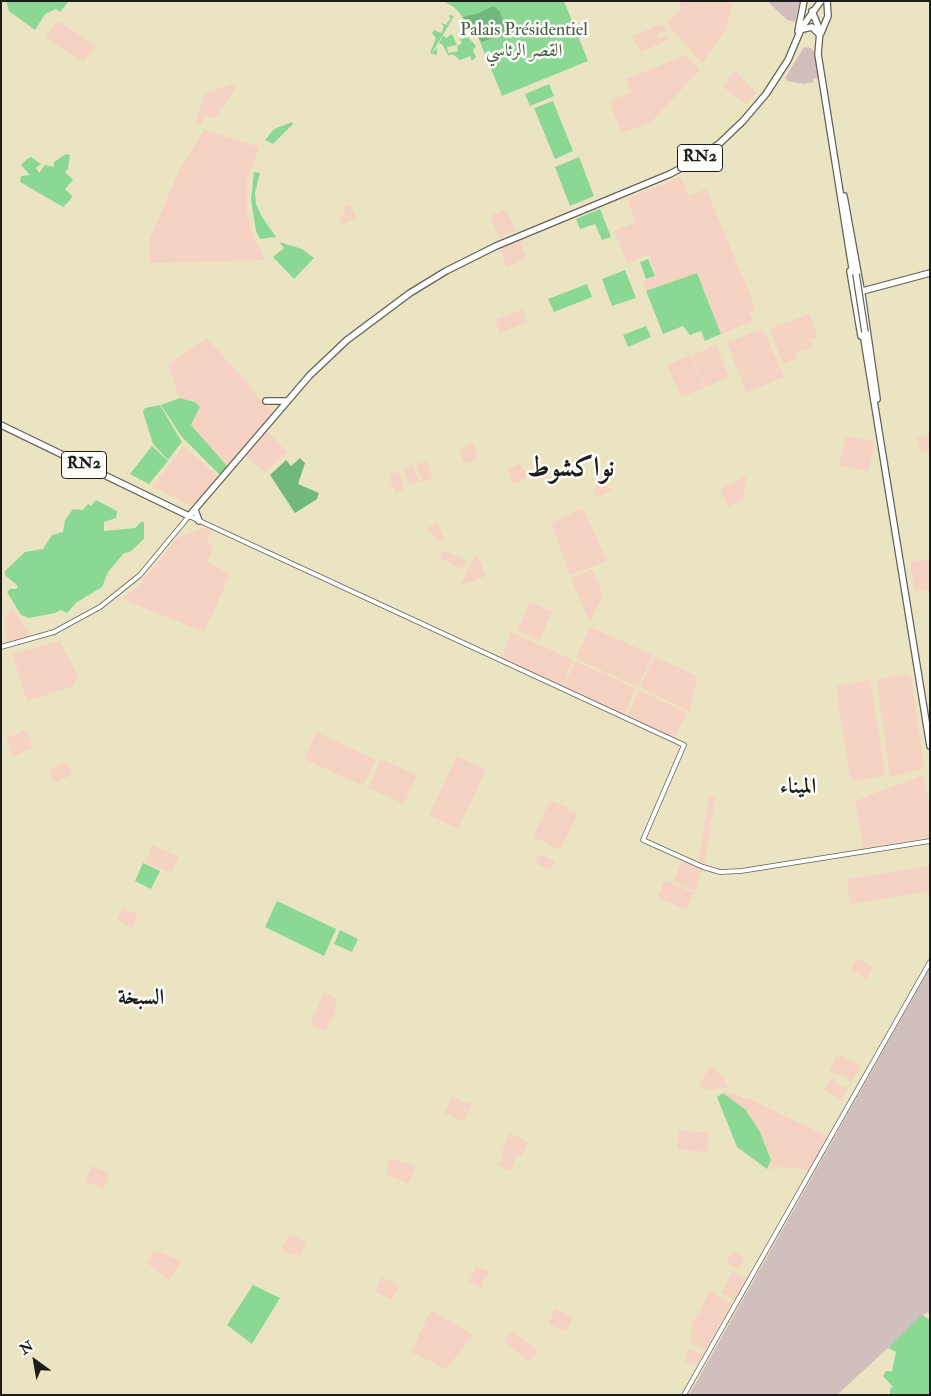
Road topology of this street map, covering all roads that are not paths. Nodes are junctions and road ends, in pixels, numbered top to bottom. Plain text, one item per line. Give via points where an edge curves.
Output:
1 (804, 1) edge
2 (820, 1) edge
3 (827, 1) edge
4 (813, 12) junction
5 (799, 30) junction
6 (820, 38) junction
7 (842, 193) junction
8 (843, 204) junction
9 (848, 234) junction
10 (930, 275) edge
11 (862, 293) junction
12 (854, 295) junction
13 (266, 401) dead end
14 (286, 401) junction
15 (875, 408) junction
16 (1, 425) edge
17 (195, 510) junction
18 (178, 511) junction
19 (189, 516) junction
20 (199, 521) junction
21 (180, 528) junction
22 (1, 646) edge
23 (930, 731) edge
24 (930, 746) edge
25 (930, 841) edge
26 (929, 963) edge
27 (684, 1395) edge

1 - 5 highway
2 - 4 highway
3 - 6 highway via 828,16
4 - 5 highway, RN2
4 - 6 highway
5 - 6 highway via 810,26 817,29
5 - 14 highway, RN2 via 788,60 766,94 735,129 704,155 663,178 496,246 440,274 347,340
6 - 7 highway
6 - 8 highway via 818,54
7 - 9 highway
7 - 11 highway
8 - 9 highway
8 - 12 highway
9 - 15 highway, bridge
10 - 11 highway
10 - 11 highway
11 - 12 highway
11 - 15 highway
12 - 15 highway via 870,398
13 - 14 highway
14 - 17 highway, RN2
15 - 23 highway
15 - 24 highway
16 - 18 highway, RN2
17 - 18 highway
17 - 19 highway, RN2
17 - 20 highway
18 - 19 highway, RN2
18 - 21 main road via 184,519
19 - 20 main road
19 - 21 main road
20 - 21 main road via 188,522
20 - 25 main road via 684,745 643,840 702,867 727,872 746,870
21 - 22 main road via 140,575 100,607 54,632
26 - 27 main road

